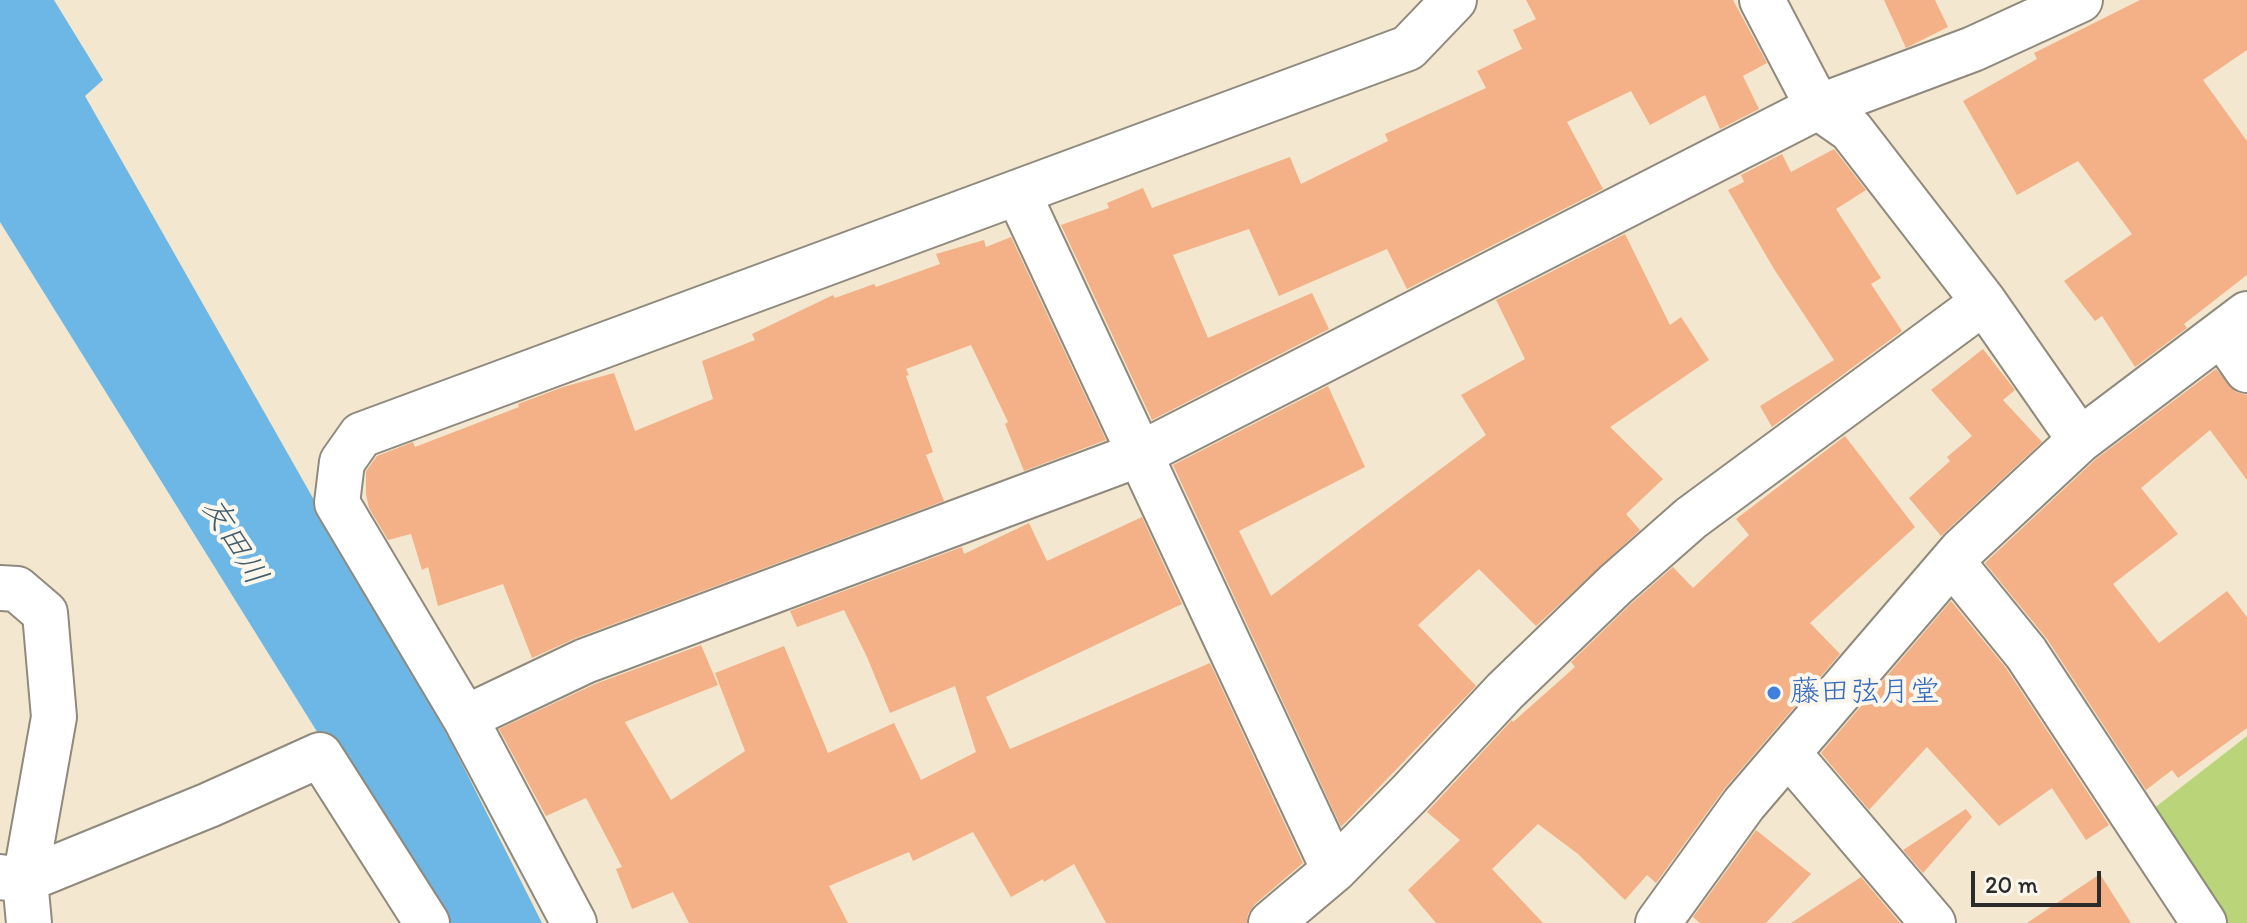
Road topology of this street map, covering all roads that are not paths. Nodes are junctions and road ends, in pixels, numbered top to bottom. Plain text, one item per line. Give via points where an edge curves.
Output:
1 (1454, 0) edge
2 (1762, 0) edge
3 (2080, 0) edge
4 (1818, 107) junction
5 (1018, 193) junction
6 (1984, 302) junction
7 (2234, 324) edge
8 (2247, 370) edge
9 (2080, 440) junction
10 (1140, 454) junction
11 (1952, 562) junction
12 (0, 588) edge
13 (465, 718) junction
14 (1788, 753) junction
15 (1334, 870) junction
16 (13, 879) edge
17 (29, 923) edge
18 (427, 923) edge
19 (574, 923) edge
20 (1271, 923) edge
21 (1658, 923) edge
22 (1933, 923) edge
23 (2204, 923) edge

1 - 5 street via 1408,48
2 - 4 street
3 - 4 street via 1973,49
4 - 6 street via 1851,130
4 - 10 street
5 - 10 street
5 - 13 street via 361,435 342,462 337,503
6 - 9 street
6 - 15 street via 1691,518 1505,691
7 - 8 street
7 - 9 street
9 - 11 street
10 - 13 street via 585,661
10 - 15 street
11 - 14 street
11 - 23 street via 2026,653
12 - 16 street via 17,589 45,613 54,717
13 - 19 street
14 - 21 street
14 - 22 street
15 - 20 street
16 - 17 street
16 - 18 street via 209,805 320,755

